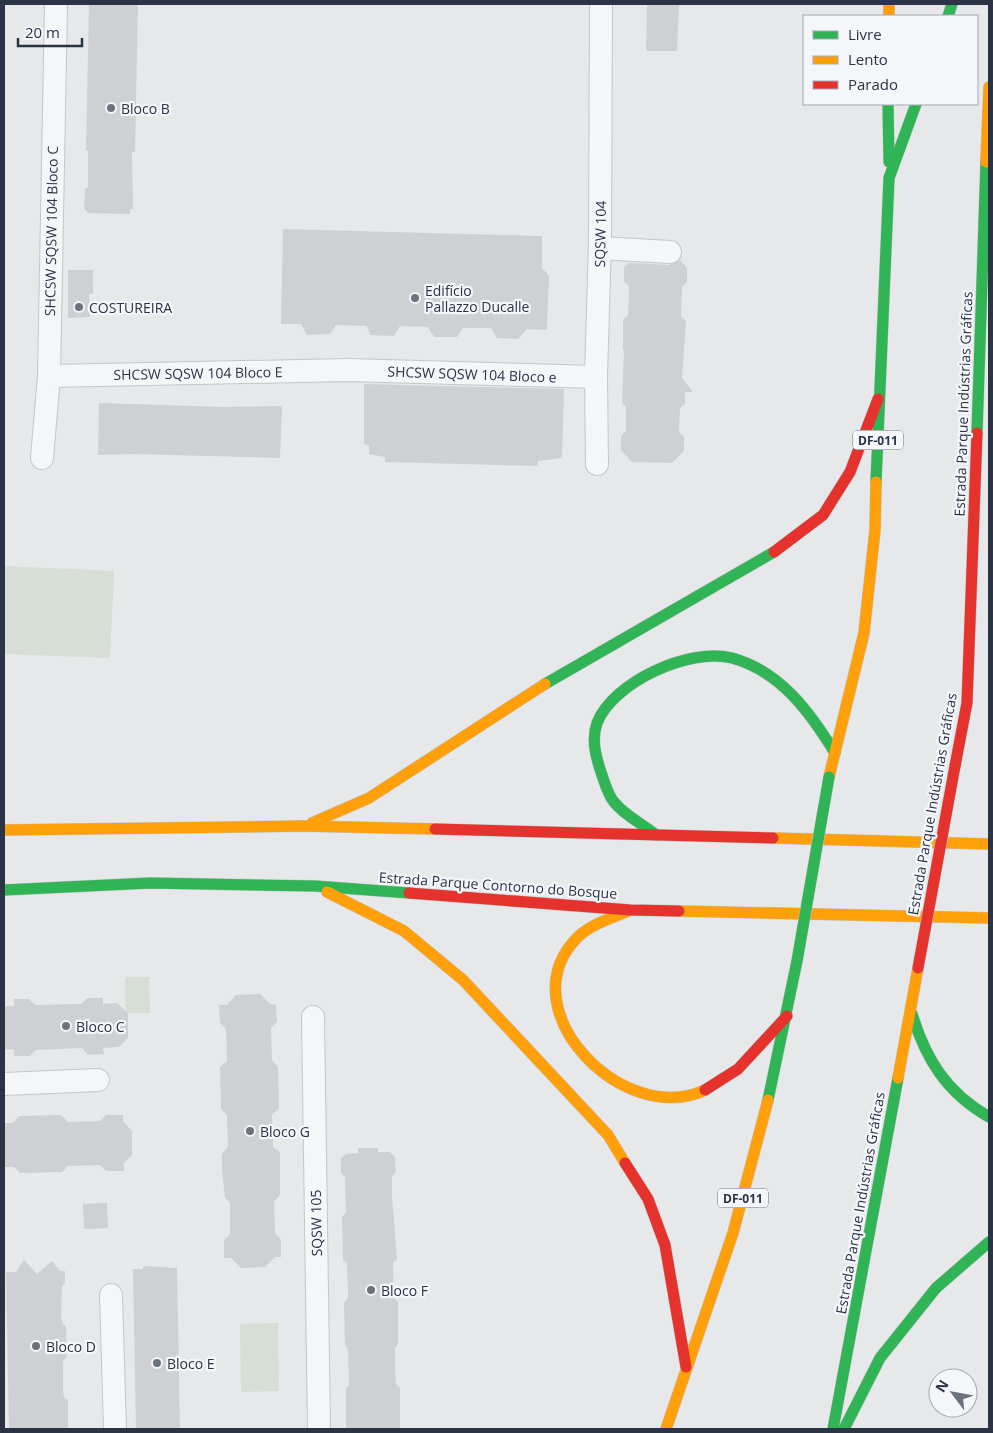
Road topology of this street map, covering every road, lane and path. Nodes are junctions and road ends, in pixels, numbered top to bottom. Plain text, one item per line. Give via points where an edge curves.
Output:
1 (56, 4) edge
2 (601, 4) edge
3 (989, 87) edge
4 (888, 105) edge
5 (916, 105) edge
6 (889, 178) junction
7 (986, 201) junction
8 (989, 214) edge
9 (600, 248) junction
10 (670, 252) dead end
11 (348, 370) joint
12 (49, 376) junction
13 (596, 378) junction
14 (878, 399) junction
15 (42, 458) dead end
16 (598, 464) dead end
17 (978, 692) dead end
18 (967, 703) junction
19 (835, 753) junction
20 (303, 826) junction
21 (4, 830) edge
22 (656, 835) junction
23 (989, 844) edge
24 (315, 886) junction
25 (4, 890) edge
26 (630, 910) junction
27 (989, 918) edge
28 (911, 1008) junction
29 (786, 1016) junction
30 (313, 1017) dead end
31 (98, 1080) dead end
32 (4, 1084) edge
33 (989, 1117) edge
34 (989, 1242) edge
35 (110, 1295) dead end
36 (686, 1367) junction
37 (115, 1429) edge
38 (319, 1429) edge
39 (666, 1429) edge
40 (833, 1429) edge
41 (844, 1429) edge

1 - 12 street, SHCSW SQSW 104 Bloco C
2 - 9 street, SQSW 104
3 - 7 main road, Estrada Parque Indústrias Gráficas
4 - 6 main road, DF-011
5 - 6 main road, DF-011
6 - 14 main road, DF-011
7 - 8 main road
7 - 18 main road, Estrada Parque Indústrias Gráficas
9 - 10 street
9 - 13 street, SQSW 104
11 - 12 street, SHCSW SQSW 104 Bloco E
11 - 13 street, SHCSW SQSW 104 Bloco e
12 - 15 street, SHCSW SQSW 104 Bloco C
13 - 16 street, SQSW 104
14 - 19 main road, DF-011 via 876,530 864,633
14 - 20 main road via 850,472 824,516 723,583 578,664 370,798
17 - 18 main road
18 - 28 main road, Estrada Parque Indústrias Gráficas, bridge
19 - 22 main road via 817,722 796,696 742,662 700,654 639,679 623,689 598,718 593,743 596,762 614,802
19 - 29 main road, DF-011, bridge
20 - 21 main road
20 - 22 main road
22 - 23 main road
24 - 25 main road, Estrada Parque Contorno do Bosque via 150,883
24 - 26 main road, Estrada Parque Contorno do Bosque
24 - 36 main road via 404,931 463,980 608,1135 648,1199 665,1245
26 - 27 main road, Estrada Parque Contorno do Bosque
26 - 29 main road via 592,927 574,941 558,972 555,992 559,1012 580,1051 598,1070 624,1086 648,1094 675,1096 702,1092 727,1078
28 - 33 main road via 920,1043 938,1074 973,1109
28 - 40 main road, Estrada Parque Indústrias Gráficas
29 - 36 main road, DF-011 via 763,1125 733,1232
30 - 38 street, SQSW 105
31 - 32 street
34 - 41 main road via 936,1288 880,1358
35 - 37 street
36 - 39 main road, DF-011

